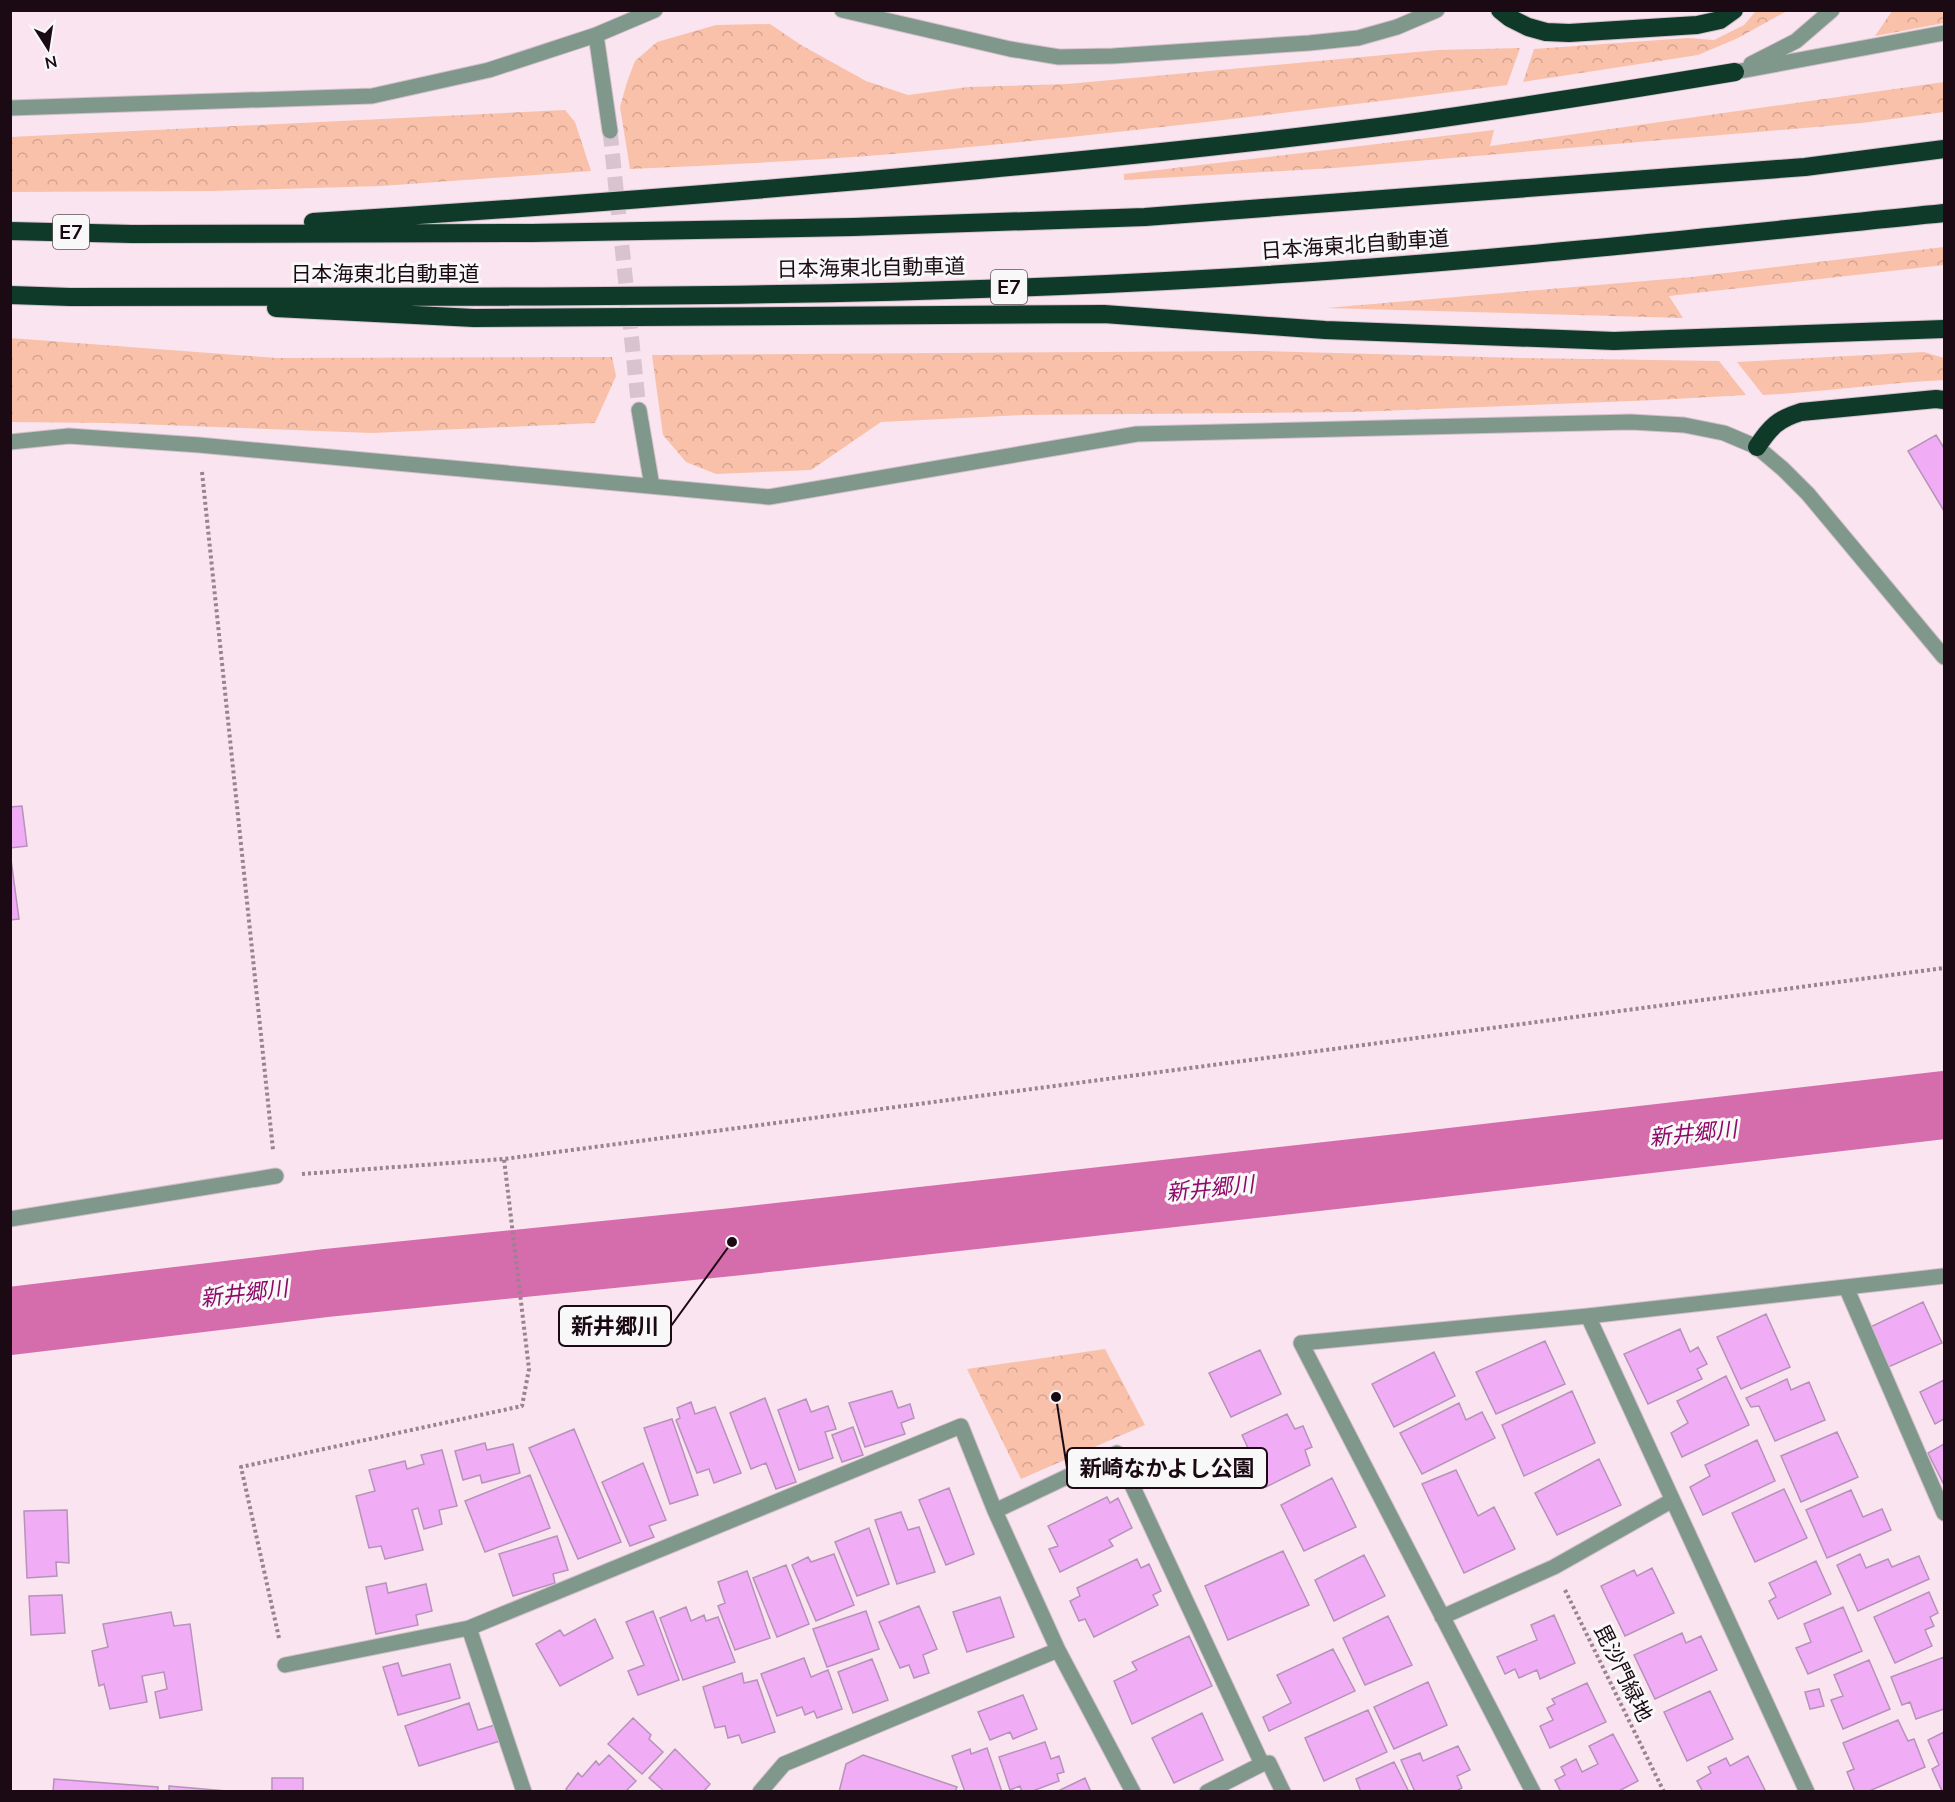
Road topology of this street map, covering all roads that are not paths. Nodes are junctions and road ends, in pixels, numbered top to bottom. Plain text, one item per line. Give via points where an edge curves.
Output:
1 (655, 10) edge
2 (842, 10) edge
3 (1437, 10) edge
4 (1500, 10) edge
5 (1734, 10) edge
6 (1833, 10) edge
7 (1944, 33) edge
8 (596, 35) junction
9 (1735, 72) junction
10 (10, 108) edge
11 (610, 131) tunnel mouth
12 (1944, 149) edge
13 (1944, 213) edge
14 (10, 231) edge
15 (132, 234) junction
16 (10, 295) edge
17 (70, 297) junction
18 (1944, 329) edge
19 (1944, 400) edge
20 (639, 410) tunnel mouth
21 (10, 442) edge
22 (1757, 447) junction
23 (652, 486) junction
24 (1944, 657) edge
25 (276, 1176) road end
26 (10, 1219) edge
27 (1944, 1276) edge
28 (1846, 1287) junction
29 (1588, 1316) junction
30 (1671, 1501) junction
31 (995, 1511) junction
32 (1944, 1513) edge
33 (1442, 1617) junction
34 (469, 1628) junction
35 (1058, 1650) junction
36 (285, 1665) road end
37 (1262, 1764) junction
38 (524, 1791) edge
39 (760, 1791) edge
40 (1133, 1791) edge
41 (1207, 1791) edge
42 (1283, 1791) edge
43 (1533, 1791) edge
44 (1806, 1791) edge

1 - 8 street
2 - 3 street via 1059,57 1358,38
4 - 5 highway via 1528,27 1569,33 1697,26 1720,20
6 - 9 street via 1796,41
7 - 9 street
8 - 10 street via 489,70 372,96
8 - 11 street
9 - 15 highway via 1391,125 1098,158 542,208
12 - 15 highway, 日本海東北自動車道 / E7 via 1805,167 1144,217 532,233
13 - 17 highway, 日本海東北自動車道 / E7 via 1580,250 1202,279 687,295
14 - 15 highway, 日本海東北自動車道 / E7
16 - 17 highway, 日本海東北自動車道 / E7
17 - 18 highway via 474,318 1104,314 1325,330 1614,341
19 - 22 highway via 1801,412 1783,418 1767,431
20 - 23 street
21 - 23 street via 69,436 199,444
22 - 23 street via 1724,433 1694,427 1631,422 1137,434 769,497
22 - 24 street via 1809,495
25 - 26 street
27 - 28 street
28 - 29 street
28 - 32 street
29 - 30 street
29 - 33 street via 1301,1343
30 - 33 street via 1554,1567
30 - 44 street
31 - 34 street via 961,1426
31 - 35 street
31 - 37 street via 1116,1453
33 - 43 street
34 - 36 street
34 - 38 street
35 - 39 street via 784,1764
35 - 40 street
37 - 41 street
37 - 42 street via 1269,1763

